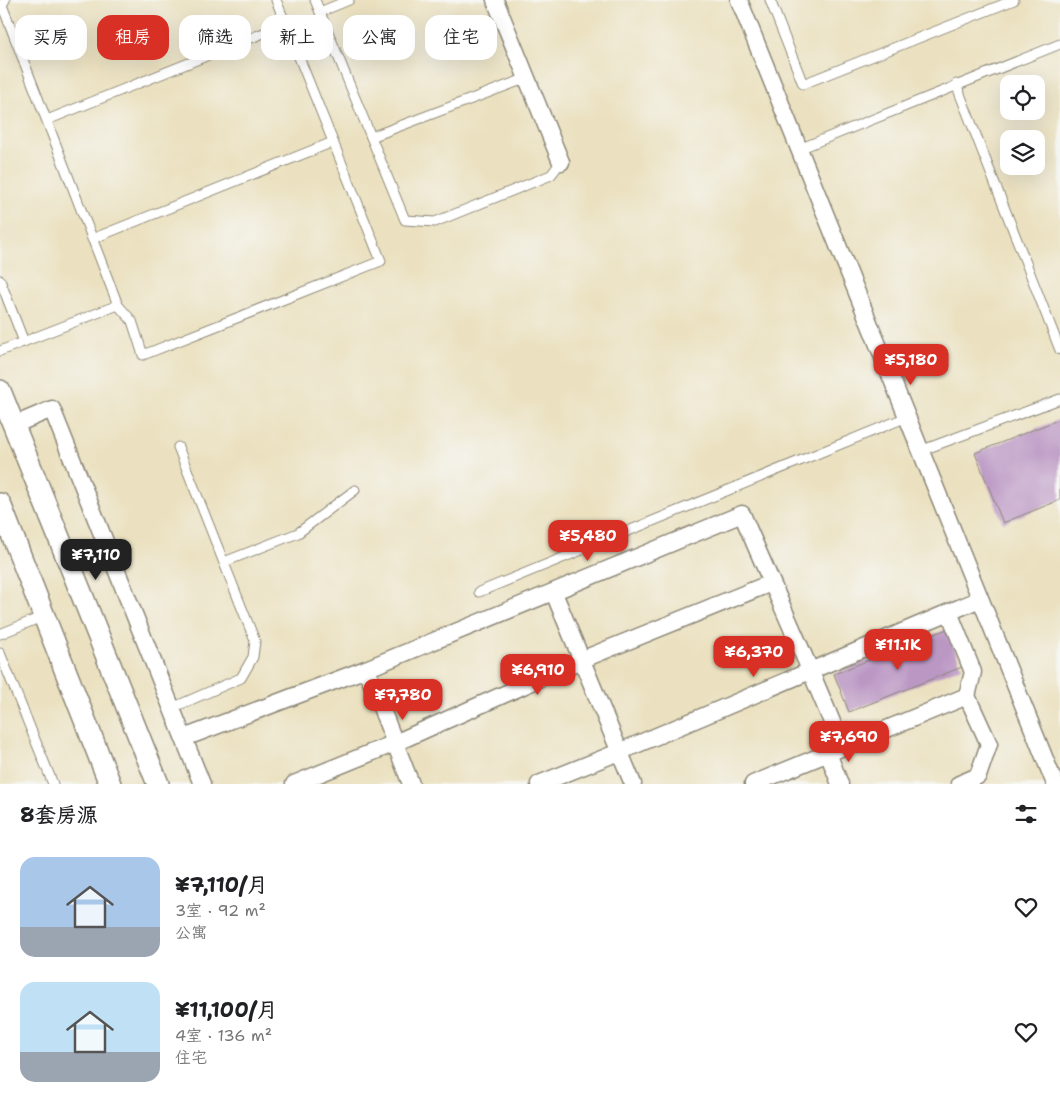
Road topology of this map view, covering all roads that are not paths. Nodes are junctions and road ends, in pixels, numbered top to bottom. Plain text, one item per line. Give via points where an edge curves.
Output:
1 (5, 0) edge
2 (276, 0) edge
3 (315, 0) edge
4 (349, 0) edge
5 (495, 0) edge
6 (739, 0) edge
7 (770, 0) edge
8 (1012, 0) edge
9 (320, 12) junction
10 (282, 15) edge
11 (261, 34) edge
12 (1060, 44) edge
13 (300, 60) edge
14 (527, 78) junction
15 (956, 84) junction
16 (47, 120) junction
17 (371, 137) junction
18 (333, 142) junction
19 (799, 149) junction
20 (561, 162) joint
21 (92, 239) junction
22 (0, 280) edge
23 (118, 305) junction
24 (24, 342) junction
25 (1060, 350) edge
26 (0, 351) edge
27 (0, 391) edge
28 (1060, 399) edge
29 (907, 417) junction
30 (14, 425) junction
31 (178, 446) dead end
32 (920, 451) junction
33 (355, 490) dead end
34 (0, 504) edge
35 (224, 562) junction
36 (771, 583) junction
37 (479, 592) dead end
38 (554, 593) junction
39 (980, 599) junction
40 (949, 612) junction
41 (44, 616) junction
42 (0, 634) edge
43 (0, 653) edge
44 (581, 660) junction
45 (366, 669) junction
46 (812, 670) junction
47 (967, 696) junction
48 (172, 708) junction
49 (184, 738) junction
50 (395, 743) junction
51 (835, 750) junction
52 (619, 752) junction
53 (107, 783) edge
54 (53, 784) edge
55 (158, 784) edge
56 (202, 784) edge
57 (294, 784) edge
58 (410, 784) edge
59 (539, 784) edge
60 (632, 784) edge
61 (753, 784) edge
62 (840, 784) edge
63 (959, 784) edge
64 (1055, 784) edge

1 - 16 lane via 2,5
2 - 10 lane
3 - 9 lane
4 - 9 lane
5 - 14 street
6 - 19 street
7 - 8 lane via 803,84
9 - 17 lane
11 - 16 lane
12 - 15 lane
13 - 18 lane
14 - 17 lane
14 - 20 street
15 - 19 lane
15 - 25 lane
16 - 21 lane
17 - 20 lane via 405,220 435,222 552,175
18 - 21 lane
18 - 23 lane via 381,261 143,355 132,321
19 - 29 street
21 - 23 lane
22 - 24 lane
23 - 24 lane
24 - 26 lane
27 - 30 street
28 - 32 lane
29 - 32 street
29 - 37 lane
30 - 48 street via 52,409
30 - 55 street
31 - 35 lane
32 - 39 street
33 - 35 lane via 298,533
34 - 41 street
35 - 48 lane via 256,641 253,657 241,678
36 - 38 street via 742,514
36 - 44 street
36 - 46 street
38 - 44 street
38 - 45 street
39 - 40 street
39 - 64 street
40 - 46 street
40 - 47 street via 973,672
41 - 42 lane
41 - 53 street
43 - 54 lane
44 - 50 street
44 - 52 street
45 - 49 street
45 - 50 street
46 - 51 street
46 - 52 street
47 - 51 street
47 - 63 street via 988,744 978,776
48 - 49 street
49 - 56 street
50 - 57 street
50 - 58 street
51 - 61 street
51 - 62 street
52 - 59 street
52 - 60 street

